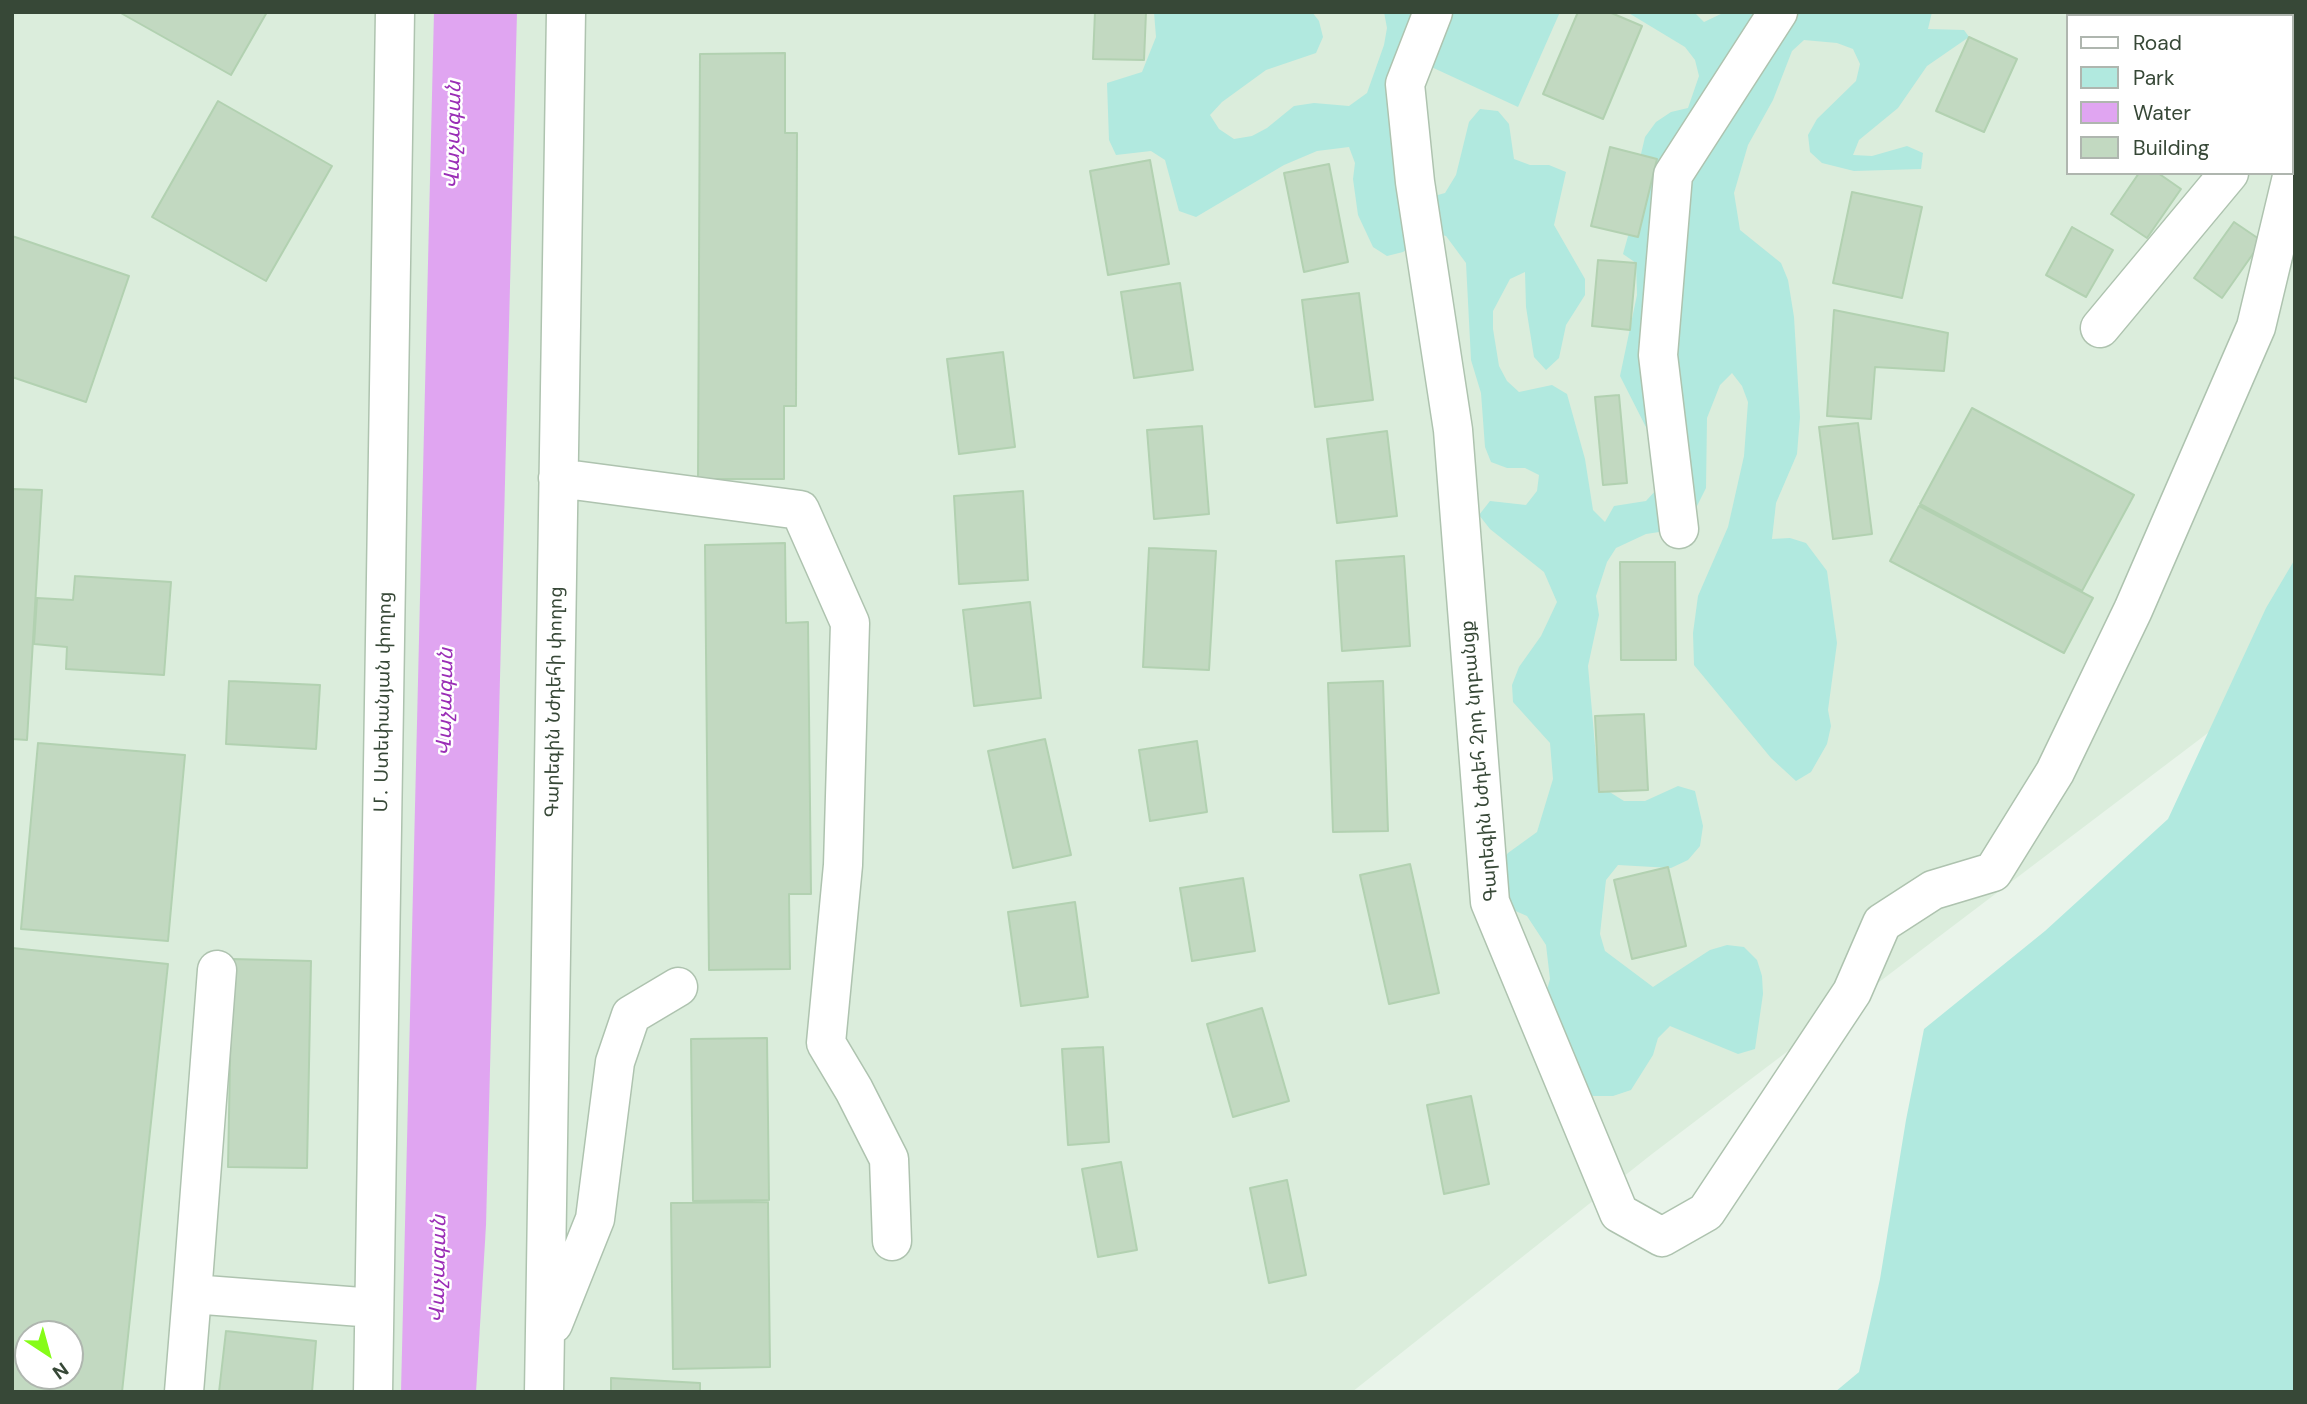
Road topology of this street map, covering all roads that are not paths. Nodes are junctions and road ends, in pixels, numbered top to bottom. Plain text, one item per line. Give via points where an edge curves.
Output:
1 (395, 12) edge
2 (566, 12) edge
3 (1433, 12) edge
4 (1778, 12) edge
5 (2227, 175) edge
6 (2292, 175) edge
7 (2099, 328) dead end
8 (558, 478) junction
9 (1679, 529) dead end
10 (217, 970) dead end
11 (678, 987) dead end
12 (892, 1241) dead end
13 (192, 1294) junction
14 (374, 1308) junction
15 (546, 1342) junction
16 (184, 1392) edge
17 (373, 1392) edge
18 (544, 1392) edge

1 - 14 street, Մ․ Ստեփանյան փողոց
2 - 8 street, Գարեգին Նժդեհի փողոց
3 - 6 street, Գարեգին Նժդեհ 2րդ նրբանցք via 1405,84 1415,182 1453,430 1490,902 1619,1213 1662,1237 1706,1212 1853,992 1882,923 1933,890 1993,872 2055,772 2133,610 2256,327
4 - 9 street via 1673,175 1658,355
5 - 7 street
8 - 12 street via 800,510 850,623 842,865 826,1043 889,1159
8 - 15 street, Գարեգին Նժդեհի փողոց
10 - 13 street
11 - 15 street via 631,1015 615,1062 596,1219
13 - 14 street
13 - 16 street
14 - 17 street, Մ․ Ստեփանյան փողոց
15 - 18 street, Գարեգին Նժդեհի փողոց

